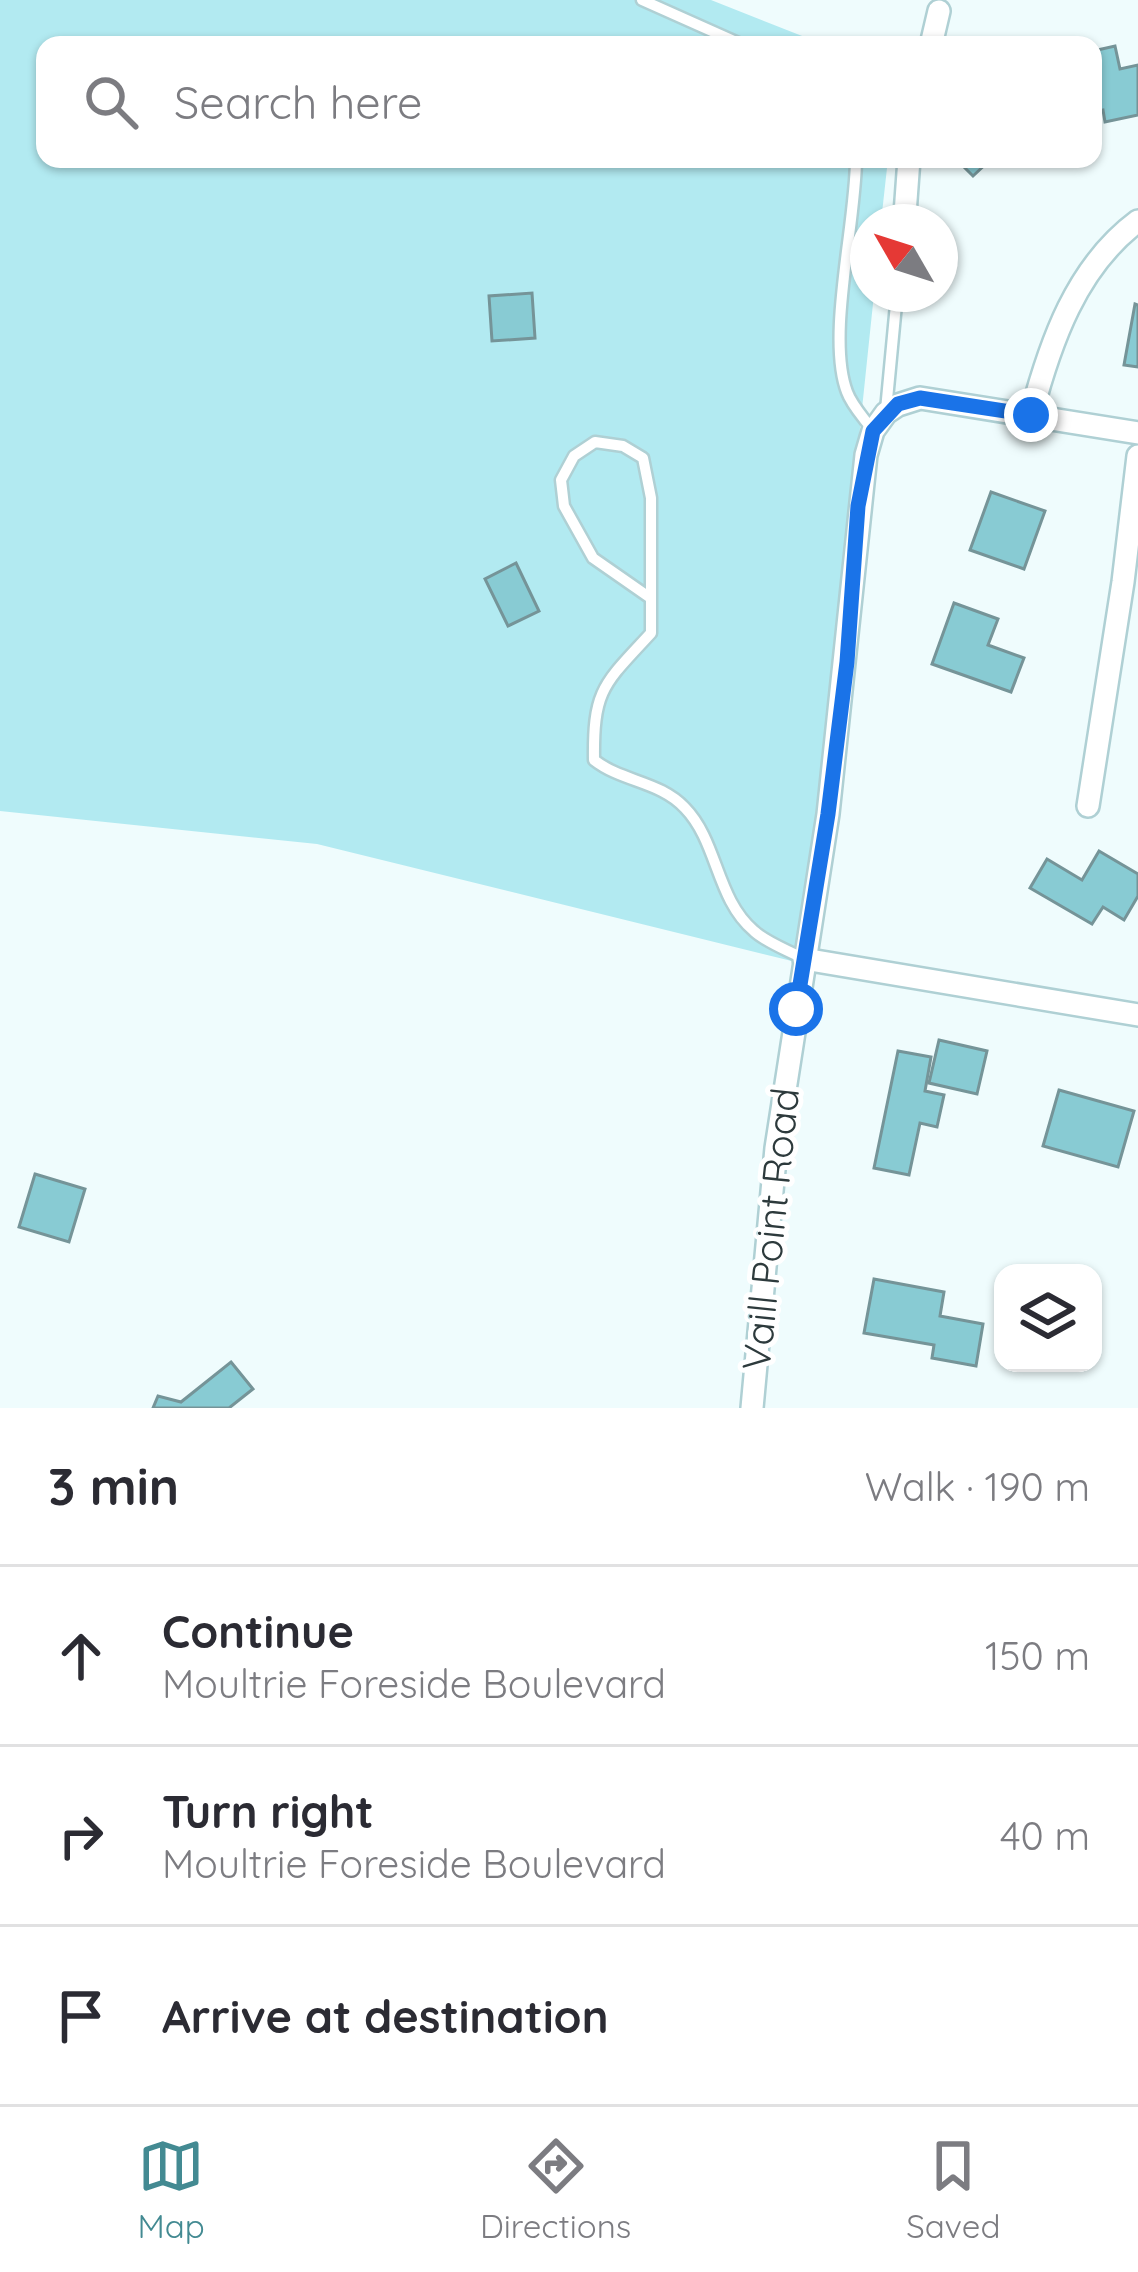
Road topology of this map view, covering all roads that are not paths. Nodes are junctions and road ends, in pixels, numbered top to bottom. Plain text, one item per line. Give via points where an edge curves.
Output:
1 (642, 0) edge
2 (938, 11) dead end
3 (722, 36) edge
4 (933, 36) edge
5 (856, 168) edge
6 (909, 168) edge
7 (906, 204) edge
8 (1138, 221) edge
9 (894, 312) edge
10 (1031, 415) junction
11 (879, 422) junction
12 (1138, 433) edge
13 (1138, 456) edge
14 (649, 597) junction
15 (1088, 806) dead end
16 (804, 959) junction
17 (1138, 1016) edge
18 (752, 1408) edge

1 - 3 lane
2 - 4 street
5 - 11 lane via 839,350 847,393
6 - 7 street
8 - 10 street via 1082,284
9 - 11 lane
10 - 11 street via 920,398
10 - 12 street
11 - 16 street, Vaill Point Road via 858,506 847,662
13 - 15 street
14 - 14 lane via 651,498 643,458 595,442 574,456 561,481 564,506 593,558
14 - 16 lane via 650,633 608,680 593,714 594,760 683,805 753,931
16 - 17 street
16 - 18 street, Vaill Point Road via 776,1148

